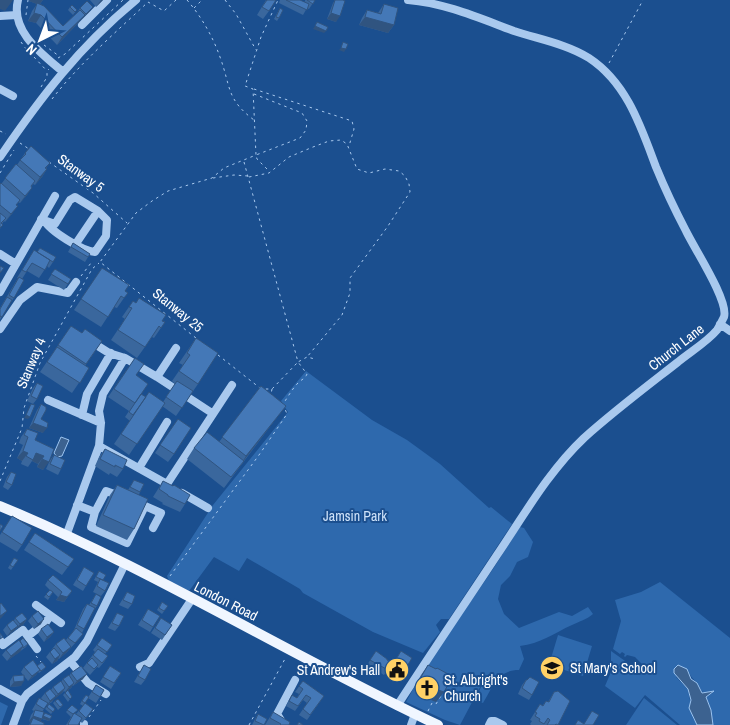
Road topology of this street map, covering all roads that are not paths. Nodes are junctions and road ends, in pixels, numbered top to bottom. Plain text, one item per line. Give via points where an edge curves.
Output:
1 (18, 0) edge
2 (107, 0) edge
3 (136, 0) edge
4 (408, 0) edge
5 (0, 16) edge
6 (21, 16) junction
7 (82, 25) edge
8 (62, 71) junction
9 (4, 89) edge
10 (13, 96) dead end
11 (0, 157) edge
12 (55, 196) dead end
13 (98, 211) junction
14 (42, 220) junction
15 (75, 245) junction
16 (0, 254) edge
17 (16, 264) junction
18 (76, 282) road end
19 (0, 292) edge
20 (720, 324) junction
21 (0, 330) edge
22 (730, 331) edge
23 (86, 338) edge
24 (176, 348) dead end
25 (111, 353) junction
26 (125, 358) junction
27 (157, 377) junction
28 (232, 385) dead end
29 (48, 400) dead end
30 (212, 413) junction
31 (82, 415) junction
32 (167, 422) dead end
33 (101, 423) junction
34 (99, 446) junction
35 (139, 468) junction
36 (167, 484) junction
37 (0, 506) edge
38 (77, 506) junction
39 (145, 506) junction
40 (208, 508) dead end
41 (95, 512) junction
42 (153, 528) dead end
43 (66, 536) junction
44 (125, 564) junction
45 (192, 599) junction
46 (36, 605) dead end
47 (50, 616) junction
48 (61, 623) dead end
49 (28, 636) junction
50 (1, 644) edge
51 (37, 649) dead end
52 (70, 661) junction
53 (140, 666) dead end
54 (295, 680) dead end
55 (0, 689) edge
56 (106, 694) edge
57 (22, 701) junction
58 (397, 706) junction
59 (415, 714) junction
60 (13, 725) edge
61 (284, 725) edge
62 (411, 725) edge
63 (438, 725) edge
64 (489, 725) edge
65 (503, 725) edge

1 - 6 street
2 - 7 street
3 - 8 street
4 - 20 street, Church Lane via 449,7 564,46 605,71 626,96 679,218 718,289 724,307
5 - 6 street
6 - 8 street via 28,40
8 - 11 street
9 - 10 street
12 - 14 street
13 - 14 street via 75,197 55,224
13 - 15 street
13 - 15 street via 107,220 106,236 95,252
14 - 15 street
14 - 17 street
16 - 17 street
17 - 19 street
18 - 21 street via 68,293 37,287 20,300
20 - 22 street
20 - 58 street, Church Lane via 716,332 629,400 567,456 528,508
23 - 25 street
24 - 27 street
25 - 26 street
25 - 31 street via 87,394
26 - 27 street
26 - 33 street via 103,394 99,411
27 - 30 street
28 - 30 street
29 - 31 street
30 - 36 street
31 - 33 street
32 - 35 street
33 - 34 street
34 - 35 street
34 - 38 street
35 - 36 street
36 - 40 street
37 - 43 main road, London Road
38 - 41 street
38 - 43 street
39 - 41 street via 106,491
39 - 41 street via 128,543 91,527
39 - 42 street via 161,513
43 - 44 main road, London Road
44 - 45 main road, London Road
44 - 52 street via 87,641
45 - 53 street via 149,663
45 - 58 main road, London Road
46 - 47 street
47 - 48 street
47 - 49 street
49 - 50 street via 23,630
49 - 51 street
52 - 56 street via 88,683
52 - 57 street
54 - 61 street via 277,714
55 - 57 street
57 - 60 street
58 - 59 main road, London Road
59 - 62 street
59 - 63 main road, London Road
64 - 65 street via 495,721

